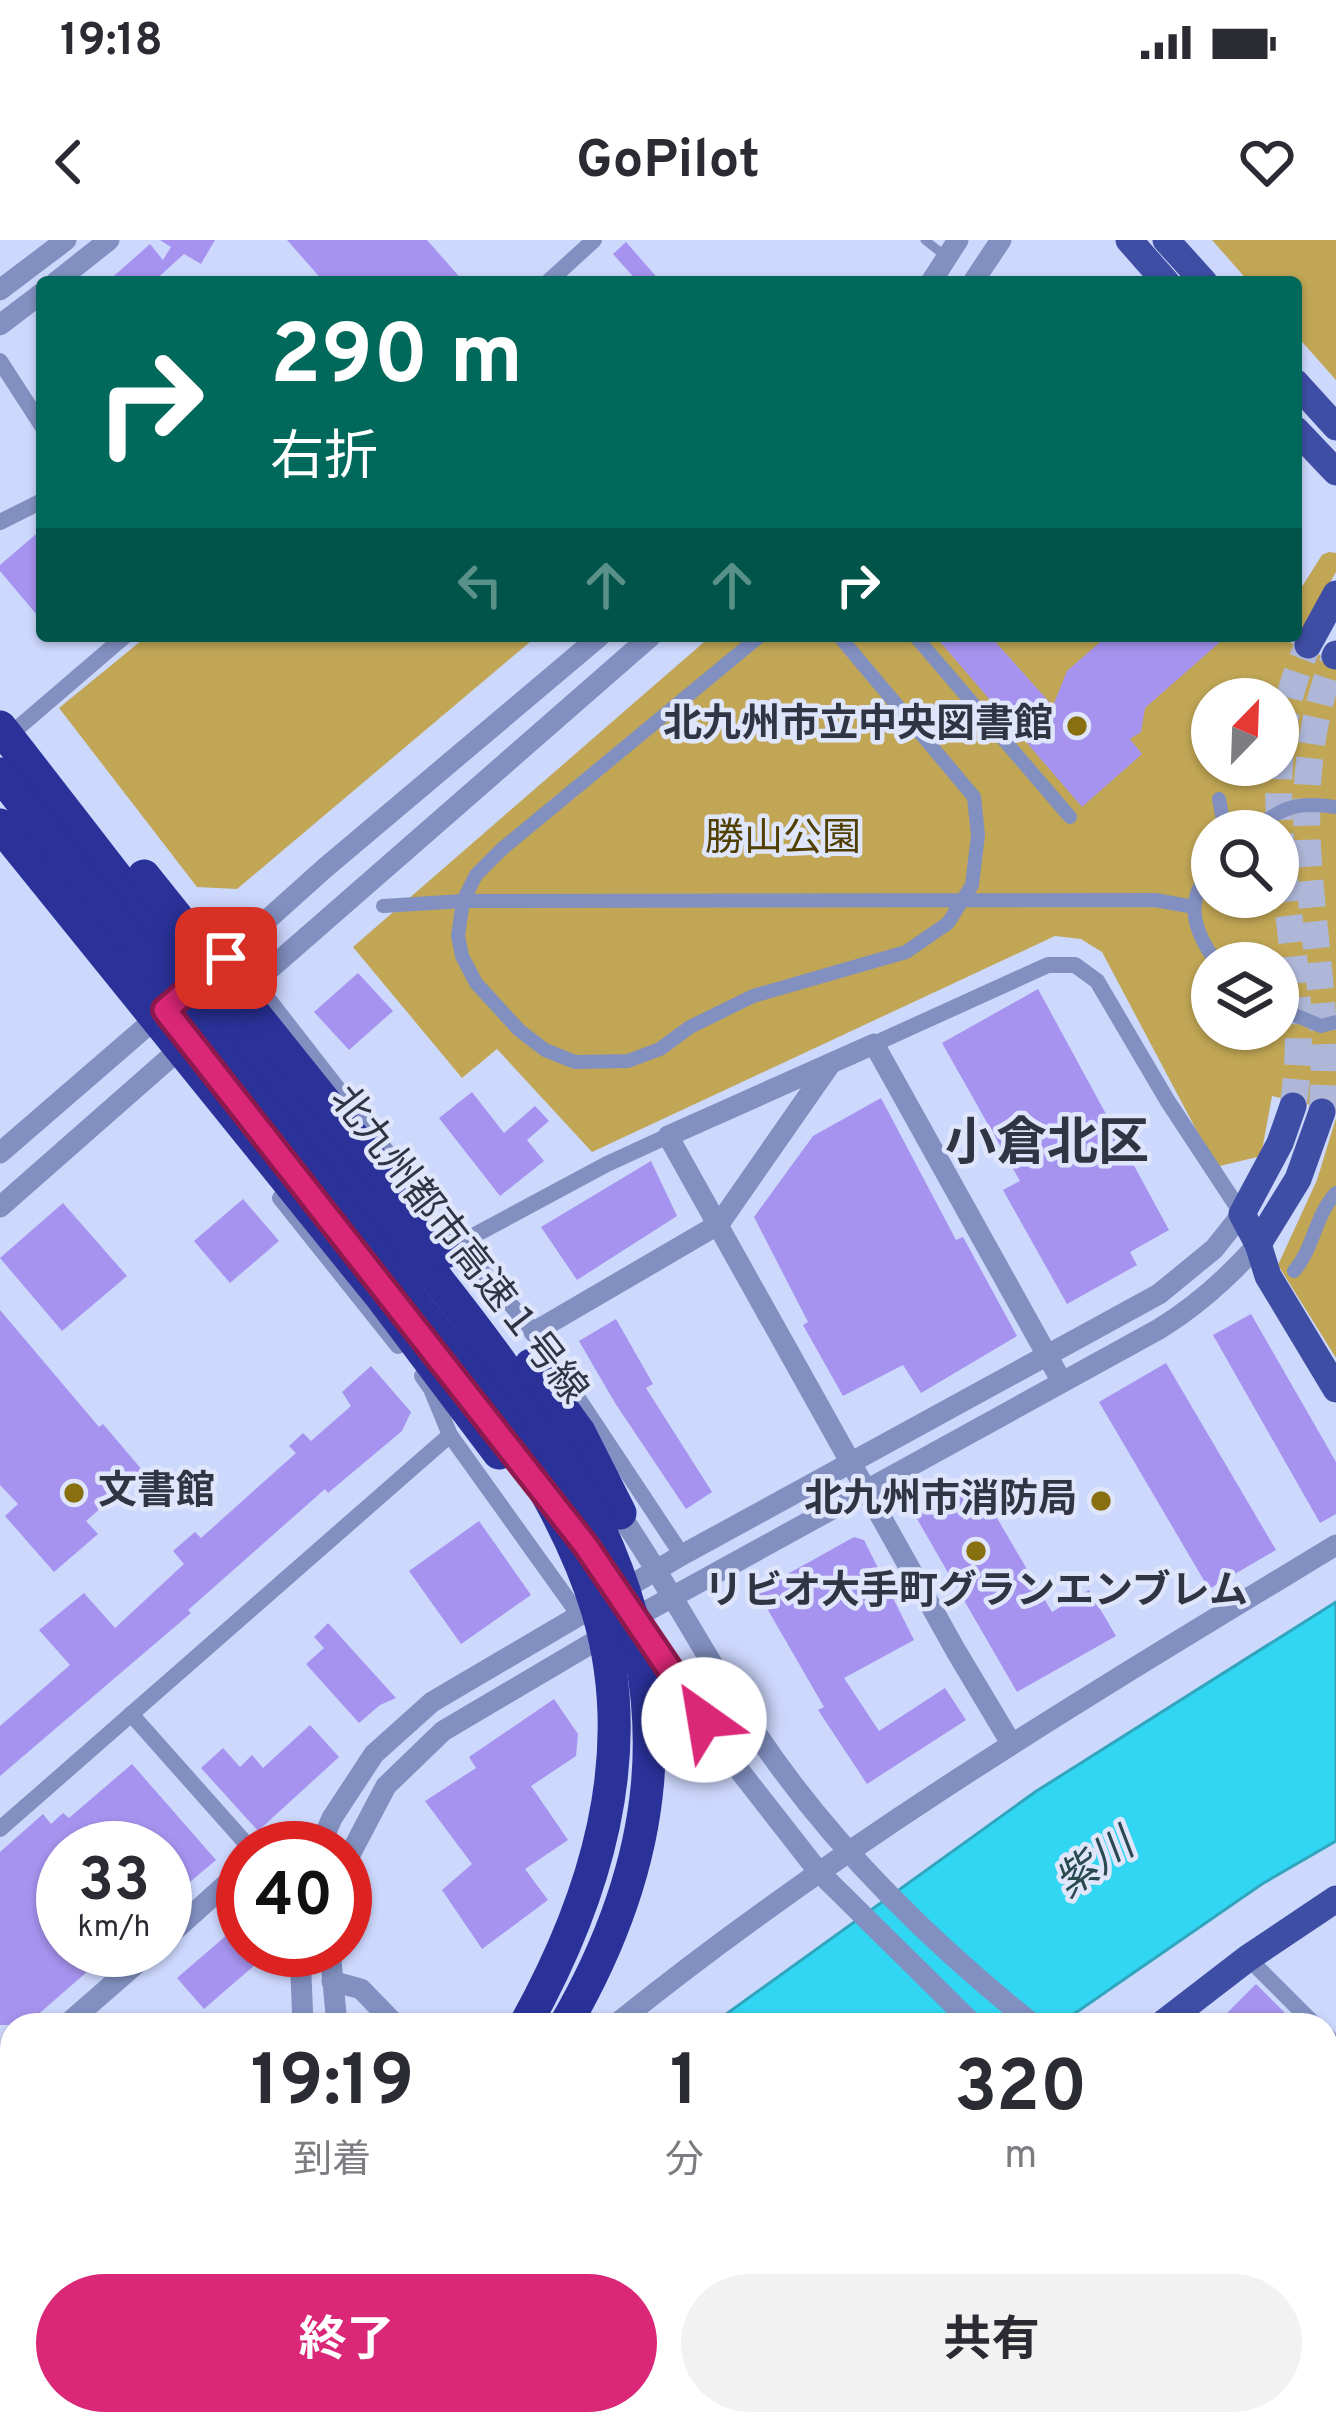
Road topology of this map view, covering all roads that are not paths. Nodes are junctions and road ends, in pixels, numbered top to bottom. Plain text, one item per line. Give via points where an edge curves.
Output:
1 (66, 240) edge
2 (109, 240) edge
3 (594, 240) edge
4 (925, 240) edge
5 (1000, 240) edge
6 (1129, 240) edge
7 (1166, 240) edge
8 (952, 249) edge
9 (64, 276) edge
10 (555, 276) edge
11 (935, 276) edge
12 (977, 276) edge
13 (1161, 276) edge
14 (1199, 276) edge
15 (0, 290) edge
16 (36, 298) edge
17 (0, 325) edge
18 (0, 362) edge
19 (1302, 390) edge
20 (36, 417) edge
21 (1336, 427) edge
22 (1302, 436) edge
23 (1336, 472) edge
24 (36, 504) edge
25 (0, 522) edge
26 (1336, 594) edge
27 (117, 642) edge
28 (593, 642) edge
29 (643, 642) edge
30 (753, 642) edge
31 (844, 642) edge
32 (920, 642) edge
33 (1308, 645) tunnel mouth
34 (4, 724) edge
35 (0, 775) edge
36 (1219, 799) dead end
37 (0, 805) edge
38 (1336, 807) edge
39 (1221, 810) edge
40 (1280, 810) edge
41 (1070, 817) dead end
42 (0, 826) edge
43 (963, 899) junction
44 (463, 901) junction
45 (383, 906) dead end
46 (1191, 906) edge
47 (218, 964) junction
48 (255, 982) junction
49 (235, 1000) junction
50 (165, 1010) junction
51 (1299, 1017) edge
52 (1336, 1022) edge
53 (190, 1040) junction
54 (874, 1044) junction
55 (169, 1059) junction
56 (829, 1066) junction
57 (1293, 1106) tunnel mouth
58 (1322, 1112) tunnel mouth
59 (668, 1136) junction
60 (0, 1153) edge
61 (1336, 1193) edge
62 (0, 1207) edge
63 (1242, 1214) junction
64 (719, 1224) junction
65 (458, 1244) junction
66 (1258, 1244) junction
67 (1294, 1271) dead end
68 (534, 1332) junction
69 (1048, 1356) junction
70 (1062, 1382) junction
71 (1336, 1389) edge
72 (450, 1435) junction
73 (853, 1463) junction
74 (868, 1488) junction
75 (620, 1513) junction
76 (1336, 1545) edge
77 (586, 1546) junction
78 (682, 1556) junction
79 (658, 1569) junction
80 (617, 1592) junction
81 (675, 1597) junction
82 (579, 1615) junction
83 (636, 1617) junction
84 (131, 1714) junction
85 (1012, 1742) junction
86 (226, 1821) edge
87 (333, 1821) edge
88 (368, 1821) edge
89 (0, 1829) edge
90 (849, 1850) junction
91 (818, 1871) junction
92 (216, 1893) edge
93 (1336, 1899) edge
94 (192, 1915) edge
95 (1248, 1958) junction
96 (121, 1977) edge
97 (301, 1977) edge
98 (332, 1977) edge
99 (332, 1981) junction
100 (80, 2013) edge
101 (303, 2013) edge
102 (336, 2013) edge
103 (384, 2013) edge
104 (532, 2013) edge
105 (571, 2013) edge
106 (631, 2013) edge
107 (962, 2013) edge
108 (1020, 2013) edge
109 (1177, 2013) edge
110 (1304, 2013) edge

1 - 15 street
2 - 9 street
3 - 10 street
4 - 8 lane
5 - 12 street
6 - 13 main road
7 - 14 main road
8 - 11 street
16 - 17 street
18 - 20 street
19 - 21 main road
22 - 23 main road
24 - 25 street
26 - 33 main road
27 - 34 street
28 - 47 street
29 - 48 street
30 - 44 street via 502,849
31 - 43 street via 974,797 978,836
32 - 41 street
34 - 47 street via 158,907
34 - 75 highway, bridge via 179,917 507,1330 579,1432
34 - 105 highway, 北九州都市高速１号線, bridge via 478,1328 555,1441 613,1551 645,1667 648,1789 627,1893
35 - 104 highway, bridge via 484,1392 578,1556 610,1681 610,1788 583,1905
36 - 39 street
37 - 50 street
38 - 40 street via 1304,802
42 - 77 highway, bridge via 508,1464
43 - 44 street
43 - 44 street via 948,923 906,952 753,996 660,1049 602,1063 545,1051 476,982 458,936
43 - 46 street
44 - 45 street
47 - 48 street
47 - 49 street
47 - 50 street
48 - 49 street
48 - 65 street
49 - 53 street
49 - 75 street via 501,1344
50 - 53 street
50 - 60 street
51 - 52 street
53 - 55 street
53 - 77 street
54 - 56 street
54 - 63 street via 1048,965 1075,965 1097,981
54 - 69 street
55 - 62 street
55 - 72 street via 431,1389
56 - 59 street
56 - 64 street
57 - 63 main road
58 - 66 main road via 1298,1178
59 - 64 street
59 - 65 street
61 - 67 street
63 - 66 main road
63 - 69 street via 1172,1285
64 - 68 street
64 - 73 street
65 - 68 street
66 - 70 street via 1192,1309
66 - 71 main road via 1268,1276
68 - 78 street
69 - 70 street
69 - 73 street
70 - 74 street
72 - 82 street
72 - 84 street
73 - 74 street
73 - 78 street
74 - 81 street
74 - 85 street
75 - 79 street
76 - 85 street
77 - 80 street
78 - 79 street
79 - 80 street
79 - 81 street
80 - 82 street
80 - 83 street
81 - 83 street
81 - 90 street via 758,1736
82 - 87 street via 431,1702 374,1754
83 - 88 street via 443,1731 386,1786
83 - 91 street via 725,1752
84 - 86 street
84 - 89 street
85 - 90 street
90 - 91 street
90 - 108 street
91 - 106 street
91 - 107 street
92 - 94 street
93 - 95 main road
95 - 109 main road
95 - 110 street
96 - 100 street
97 - 101 street
98 - 99 street
99 - 102 street
99 - 103 street via 361,1989

